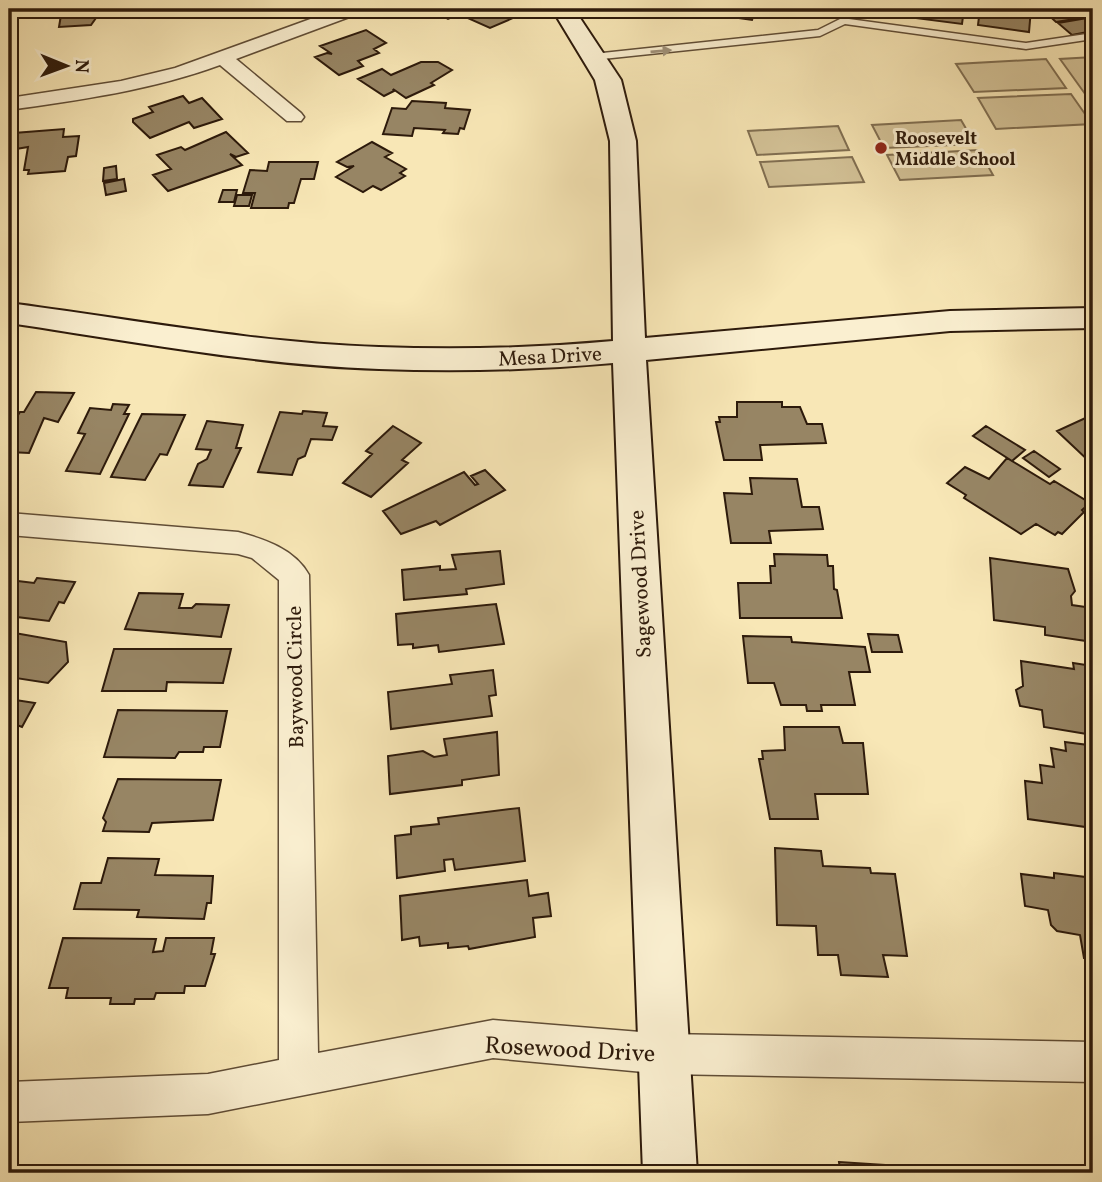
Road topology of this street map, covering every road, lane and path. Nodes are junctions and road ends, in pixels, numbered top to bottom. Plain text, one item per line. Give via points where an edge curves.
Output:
1 (354, 9) edge
2 (563, 9) edge
3 (847, 9) edge
4 (844, 21) junction
5 (1093, 36) edge
6 (593, 57) junction
7 (223, 58) junction
8 (9, 104) edge
9 (294, 117) dead end
10 (9, 313) edge
11 (1093, 318) edge
12 (629, 352) junction
13 (9, 524) edge
14 (665, 1054) junction
15 (1093, 1062) edge
16 (299, 1075) junction
17 (9, 1102) edge
18 (670, 1173) edge

1 - 7 street
2 - 6 street, Sagewood Drive
3 - 4 lane
4 - 5 lane via 1026,46
6 -> 4 lane via 820,33
6 - 12 street, Sagewood Drive via 608,80 623,141
7 - 8 street via 121,87
7 - 9 street
10 - 12 street, Mesa Drive via 258,347 377,358 537,359
11 - 12 street, Mesa Drive via 950,321
12 - 14 street, Sagewood Drive
13 - 16 street, Baywood Circle via 238,543 262,550 294,575
14 - 15 street, Rosewood Drive
14 - 16 street, Rosewood Drive via 493,1039
14 - 18 street, Sagewood Drive
16 - 17 street, Rosewood Drive via 208,1094

